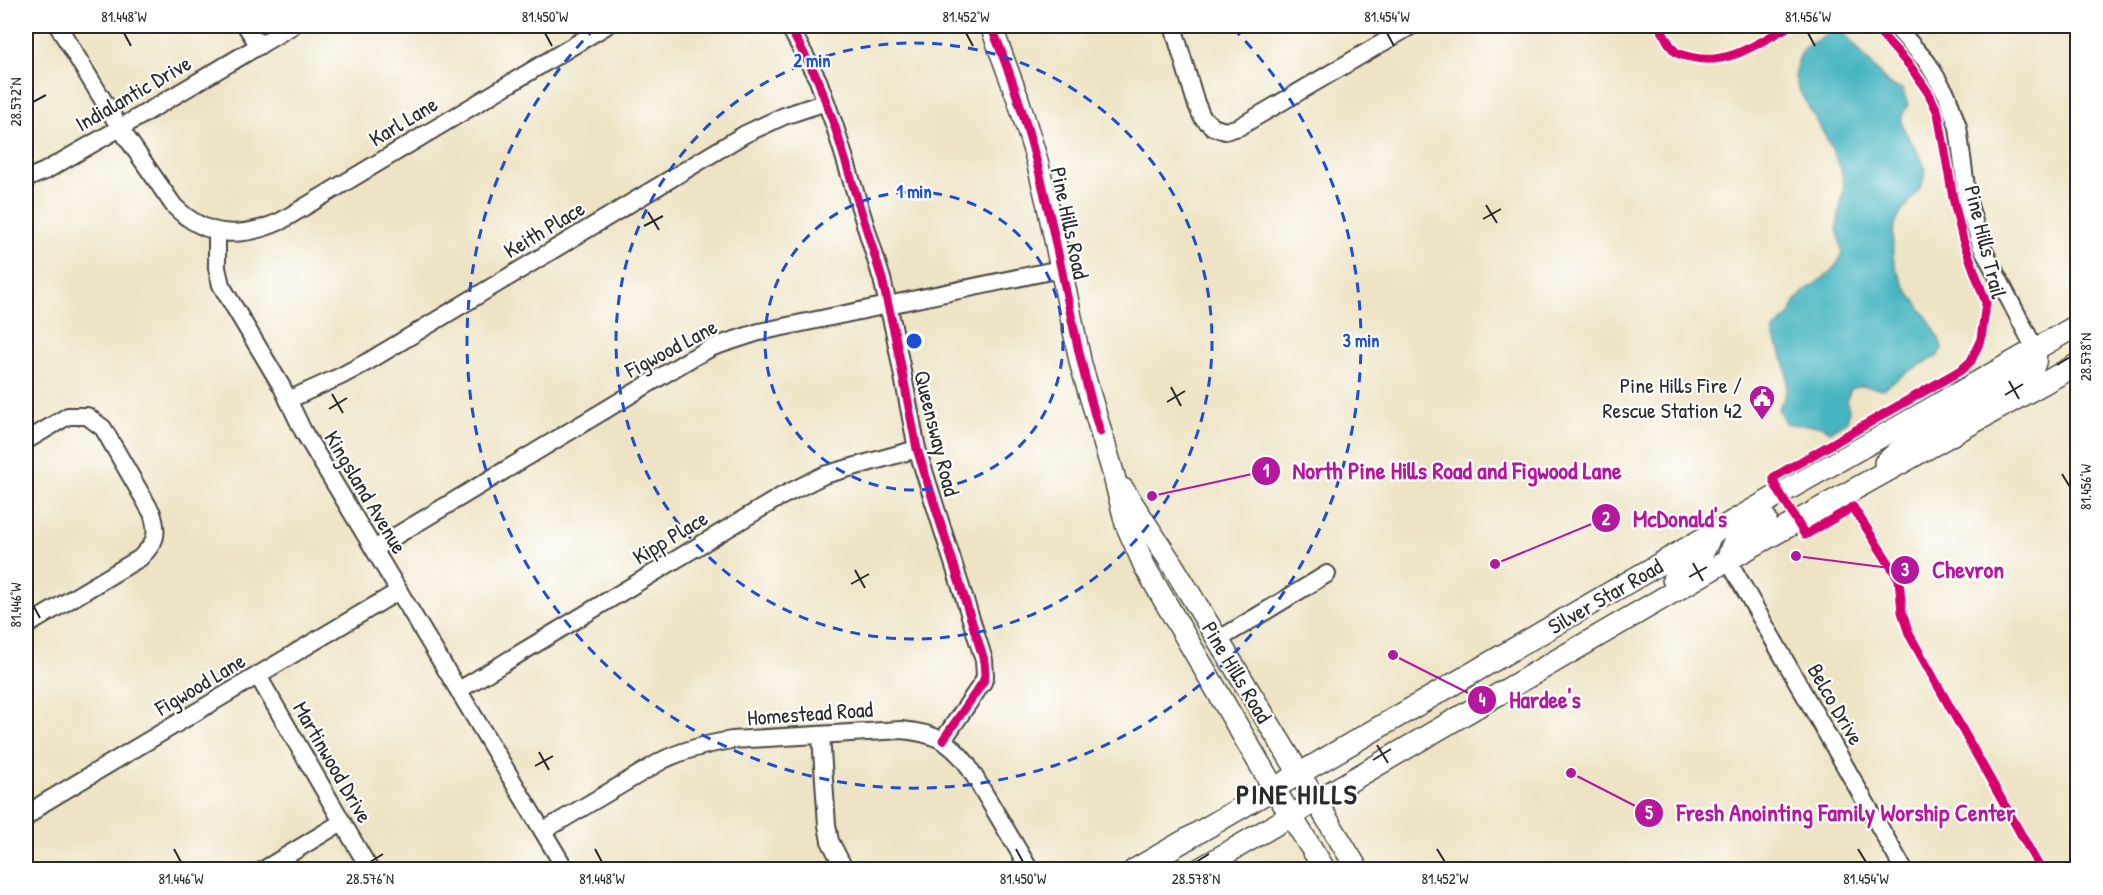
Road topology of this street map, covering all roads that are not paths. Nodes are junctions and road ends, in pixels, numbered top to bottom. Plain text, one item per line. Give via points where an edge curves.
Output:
1 (58, 26) edge
2 (246, 26) edge
3 (292, 26) edge
4 (606, 26) edge
5 (789, 26) edge
6 (991, 26) edge
7 (1173, 26) edge
8 (1411, 26) edge
9 (1895, 26) edge
10 (259, 45) junction
11 (826, 102) junction
12 (120, 128) junction
13 (26, 178) edge
14 (217, 232) junction
15 (1060, 269) junction
16 (889, 306) junction
17 (2078, 325) edge
18 (2078, 340) edge
19 (2035, 349) junction
20 (2069, 369) edge
21 (288, 400) junction
22 (1901, 425) junction
23 (26, 441) edge
24 (916, 449) junction
25 (1114, 476) junction
26 (1858, 488) junction
27 (1711, 534) junction
28 (374, 549) junction
29 (1728, 560) junction
30 (1327, 574) dead end
31 (399, 591) junction
32 (26, 626) edge
33 (1218, 640) junction
34 (258, 676) junction
35 (1530, 677) junction
36 (459, 690) junction
37 (821, 735) junction
38 (943, 740) junction
39 (1298, 772) junction
40 (1273, 787) junction
41 (1316, 801) junction
42 (1291, 815) junction
43 (26, 818) edge
44 (342, 822) junction
45 (543, 831) junction
46 (1191, 836) junction
47 (263, 870) edge
48 (370, 870) edge
49 (566, 870) edge
50 (845, 870) edge
51 (1030, 870) edge
52 (1134, 870) edge
53 (1145, 870) edge
54 (1198, 870) edge
55 (1325, 870) edge
56 (1358, 870) edge
57 (1904, 870) edge

1 - 12 street
2 - 10 street
3 - 10 street, Indialantic Drive
4 - 14 street, Karl Lane via 281,221 257,230
5 - 11 street, Queensway Road
6 - 15 main road, Pine Hills Road via 1036,158
7 - 8 street via 1202,117 1225,131 1239,127
9 - 19 street via 1927,62 1947,95 1958,127 1968,202 1981,245
10 - 12 street, Indialantic Drive
11 - 16 street, Queensway Road
11 - 21 street, Keith Place via 745,134 369,361
12 - 13 street, Indialantic Drive
12 - 14 street via 174,206 189,220
14 - 21 street, Kingsland Avenue via 221,285
15 - 16 street, Figwood Lane
15 - 25 main road, Pine Hills Road via 1087,389
16 - 24 street, Queensway Road
16 - 28 street, Figwood Lane via 759,332 713,347
17 - 19 main road, Silver Star Road
18 - 20 main road via 2061,352 2059,362
19 - 22 main road, Silver Star Road
19 - 26 main road via 2033,369 2025,377 1907,443
20 - 26 main road, Silver Star Road
21 - 28 street, Kingsland Avenue
22 - 27 main road, Silver Star Road
22 - 29 main road via 1876,455 1740,535 1731,546
23 - 32 street via 68,416 87,416 103,428 157,528 153,545 140,558
24 - 36 street, Kipp Place via 824,475 780,497
24 - 38 street, Queensway Road via 985,668 980,688
25 - 33 main road, Pine Hills Road
25 - 40 main road, Pine Hills Road via 1126,524 1146,567
26 - 29 main road, Silver Star Road
27 - 35 main road via 1702,557 1688,570 1586,628
27 - 39 main road, Silver Star Road
28 - 31 street, Kingsland Avenue
29 - 35 main road, Silver Star Road
29 - 57 street, Belco Drive
30 - 33 street
31 - 34 street, Figwood Lane
31 - 36 street, Kingsland Avenue
33 - 39 main road, Pine Hills Road
34 - 43 street, Figwood Lane via 42,804
34 - 44 street, Martinwood Drive
35 - 41 main road, Silver Star Road
36 - 45 street, Kingsland Avenue
37 - 38 street, Homestead Road via 901,729
37 - 45 street, Homestead Road via 732,740 684,750
37 - 50 street via 830,841
38 - 51 street, Homestead Road via 967,764
39 - 40 main road, Silver Star Road
39 - 41 main road, Pine Hills Road
40 - 42 main road, Pine Hills Road
40 - 46 main road, Silver Star Road
41 - 42 main road, Silver Star Road
41 - 56 main road, Pine Hills Road
42 - 54 main road, Silver Star Road
42 - 55 main road, Pine Hills Road
44 - 47 street
44 - 48 street, Martinwood Drive
45 - 49 street, Kingsland Avenue
46 - 52 main road, Silver Star Road
46 - 53 main road

